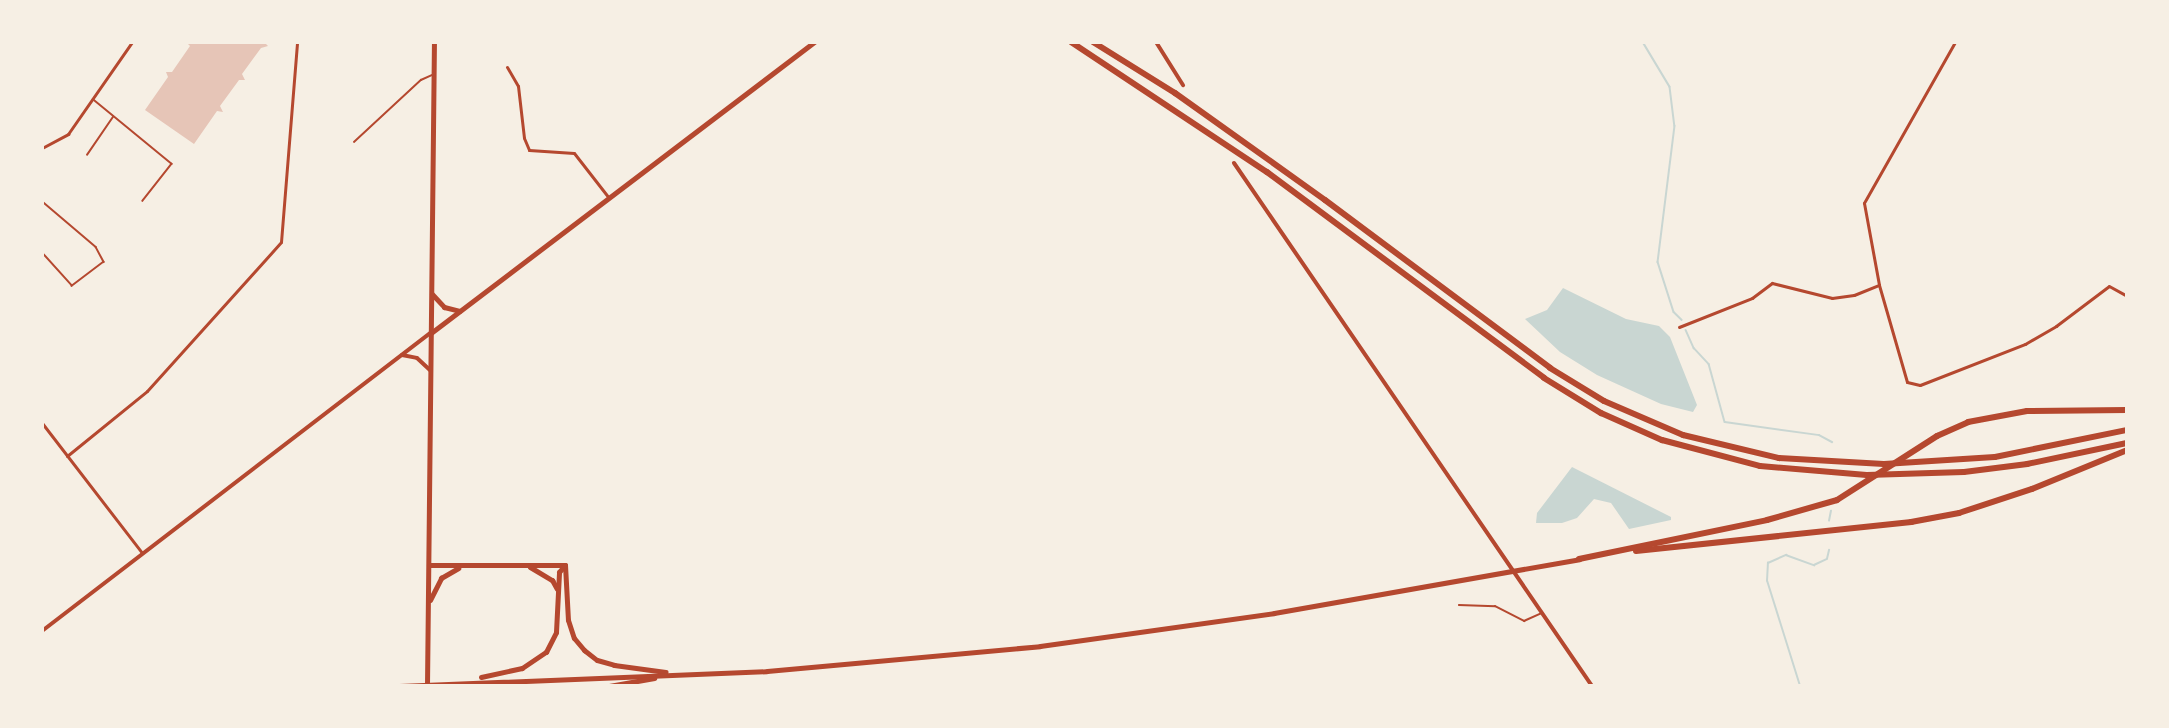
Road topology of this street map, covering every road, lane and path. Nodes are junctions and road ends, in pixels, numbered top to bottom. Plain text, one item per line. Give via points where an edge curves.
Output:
1 (132, 42) edge
2 (297, 42) edge
3 (434, 42) edge
4 (814, 42) edge
5 (1071, 42) edge
6 (1093, 42) edge
7 (1156, 42) edge
8 (1955, 42) edge
9 (507, 67) dead end
10 (433, 75) junction
11 (1182, 85) dead end
12 (92, 99) junction
13 (113, 116) junction
14 (354, 142) dead end
15 (42, 148) edge
16 (87, 155) dead end
17 (1234, 163) dead end
18 (609, 198) junction
19 (42, 201) edge
20 (143, 201) dead end
21 (44, 255) dead end
22 (1879, 285) junction
23 (431, 292) junction
24 (2127, 296) edge
25 (460, 311) junction
26 (1679, 327) dead end
27 (430, 333) junction
28 (401, 355) junction
29 (430, 370) junction
30 (2127, 410) edge
31 (42, 423) edge
32 (2127, 430) edge
33 (2127, 443) edge
34 (2127, 450) edge
35 (67, 456) junction
36 (142, 553) junction
37 (1579, 560) junction
38 (429, 565) junction
39 (565, 565) junction
40 (529, 566) junction
41 (460, 567) junction
42 (558, 590) junction
43 (1459, 605) dead end
44 (428, 606) junction
45 (1542, 613) junction
46 (42, 631) edge
47 (682, 674) junction
48 (465, 680) junction
49 (408, 685) edge
50 (399, 686) edge
51 (427, 686) edge
52 (504, 686) edge
53 (609, 686) edge
54 (1592, 686) edge

1 - 12 street
2 - 35 street via 281,242 147,391
3 - 10 main road
4 - 18 main road
5 - 33 highway via 1267,172 1488,339 1601,412 1662,440 1741,463 1867,476 1964,472 2027,464
6 - 32 highway via 1184,100 1494,328 1604,402 1683,435 1743,451 1807,461 1884,464 2006,455
7 - 11 street
8 - 22 street via 1863,203
9 - 18 street via 518,86 529,150 574,153
10 - 14 lane via 421,80
10 - 23 main road
12 - 13 lane
12 - 15 street via 68,134
13 - 16 lane
13 - 20 lane via 172,164
17 - 45 street
18 - 25 main road
19 - 21 lane via 96,247 104,262 72,286
22 - 24 street via 1904,378 1916,386 2041,336 2109,286
22 - 26 street via 1854,296 1832,298 1772,283 1752,298
23 - 25 main road via 438,304
23 - 27 main road
25 - 27 main road
27 - 28 street
27 - 29 main road
28 - 29 street via 417,358
28 - 36 street
29 - 38 main road
30 - 37 highway via 2027,411 1968,422 1937,436 1837,500 1767,520
31 - 35 street
34 - 37 highway via 2032,489 1959,513 1911,522 1708,541
35 - 36 street
36 - 46 street
37 - 47 main road via 1083,641 924,658
38 - 41 main road
38 - 44 main road
39 - 40 main road
39 - 42 main road via 559,572
39 - 47 main road via 568,620 574,638 584,650 614,665
40 - 41 main road
40 - 42 main road via 552,580
41 - 44 main road via 441,578
42 - 48 main road via 556,632 546,652 522,668
43 - 45 lane via 1495,606 1524,621
44 - 51 main road
45 - 54 street
47 - 48 main road
47 - 53 main road
48 - 49 main road
48 - 52 main road
49 - 50 main road

